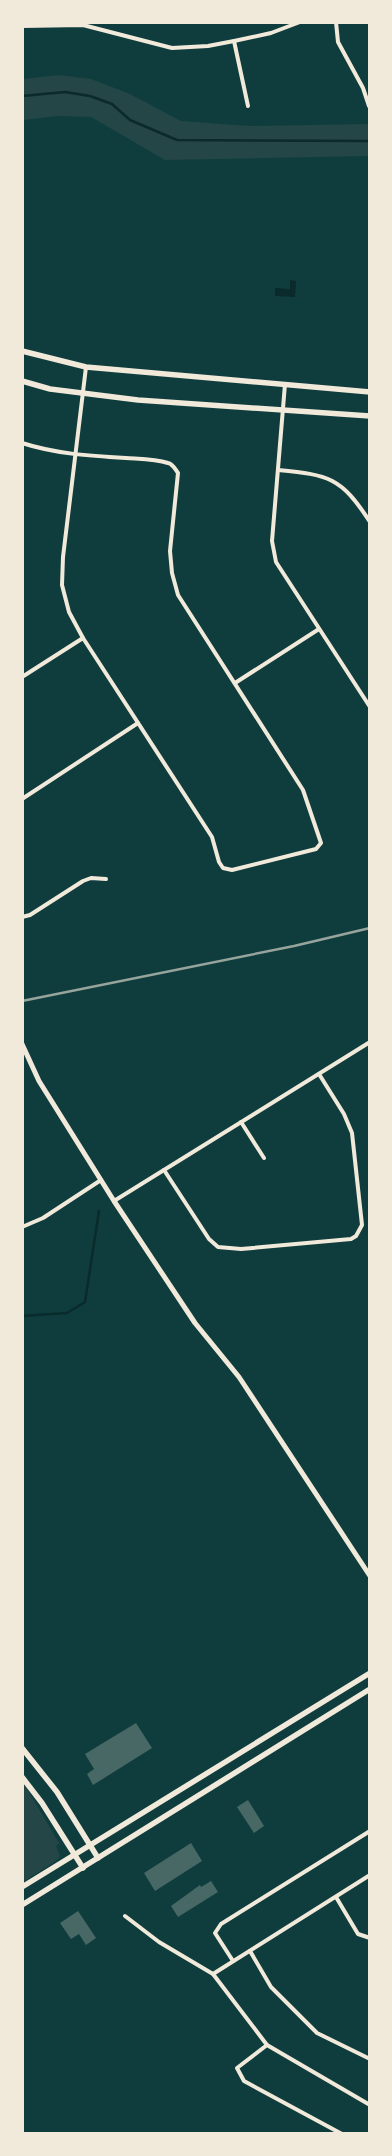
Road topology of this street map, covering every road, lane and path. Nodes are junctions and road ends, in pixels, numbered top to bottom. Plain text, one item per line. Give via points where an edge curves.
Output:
1 (102, 22) edge
2 (300, 22) edge
3 (336, 22) edge
4 (22, 26) edge
5 (103, 29) junction
6 (234, 41) junction
7 (248, 106) dead end
8 (369, 106) edge
9 (22, 351) edge
10 (86, 367) junction
11 (22, 381) edge
12 (285, 384) junction
13 (370, 392) edge
14 (83, 393) junction
15 (284, 411) junction
16 (370, 416) edge
17 (22, 444) edge
18 (76, 454) junction
19 (278, 470) junction
20 (370, 522) edge
21 (318, 629) junction
22 (83, 638) junction
23 (22, 678) edge
24 (234, 683) junction
25 (370, 707) edge
26 (138, 723) junction
27 (22, 798) edge
28 (106, 878) dead end
29 (22, 917) edge
30 (370, 1042) edge
31 (22, 1044) edge
32 (319, 1074) junction
33 (241, 1122) junction
34 (264, 1158) dead end
35 (164, 1170) junction
36 (101, 1180) junction
37 (114, 1201) junction
38 (22, 1228) edge
39 (370, 1576) edge
40 (370, 1673) edge
41 (370, 1689) edge
42 (22, 1748) edge
43 (22, 1777) edge
44 (370, 1831) edge
45 (89, 1845) junction
46 (74, 1854) junction
47 (98, 1858) junction
48 (83, 1868) junction
49 (369, 1878) edge
50 (22, 1887) edge
51 (336, 1897) junction
52 (22, 1905) edge
53 (125, 1916) dead end
54 (370, 1938) edge
55 (250, 1951) junction
56 (233, 1962) junction
57 (213, 1974) junction
58 (267, 2045) junction
59 (370, 2060) edge
60 (370, 2104) edge
61 (342, 2134) edge

1 - 5 street
2 - 6 street
3 - 8 street via 338,42
4 - 5 street via 84,25
5 - 6 street via 172,48
6 - 7 street
9 - 10 main road
10 - 12 main road
10 - 14 street
11 - 14 main road
12 - 13 main road
12 - 15 street
14 - 15 main road
14 - 18 street
15 - 16 main road
15 - 19 street
17 - 18 street
18 - 22 street via 62,585 69,612
18 - 24 street via 161,461 170,463 178,473 170,551 175,589
19 - 20 street via 314,473 336,482 352,496
19 - 21 street via 273,551 276,562
21 - 24 street
21 - 25 street
22 - 23 street
22 - 26 street
24 - 26 street via 303,790 321,843 316,849 232,870 223,868 212,836
26 - 27 street
28 - 29 street via 83,880
30 - 32 street
31 - 36 street via 40,1081
32 - 33 street
32 - 35 street via 346,1119 355,1144 362,1226 352,1239 241,1249 218,1247 209,1239
33 - 34 street
33 - 35 street
35 - 37 street
36 - 37 street
36 - 38 street
37 - 39 street via 195,1323 244,1384
40 - 45 main road
41 - 47 main road
42 - 45 main road via 57,1792
43 - 46 main road
44 - 56 street via 220,1924 215,1933
45 - 46 main road
45 - 47 main road
46 - 48 main road
46 - 50 main road
47 - 48 main road
48 - 52 main road
49 - 51 street
51 - 54 street via 358,1934
51 - 55 street
53 - 57 street via 159,1942
55 - 56 street
55 - 59 street via 271,1987 316,2033
56 - 57 street
57 - 58 street
58 - 60 street
58 - 61 street via 237,2068 244,2081

